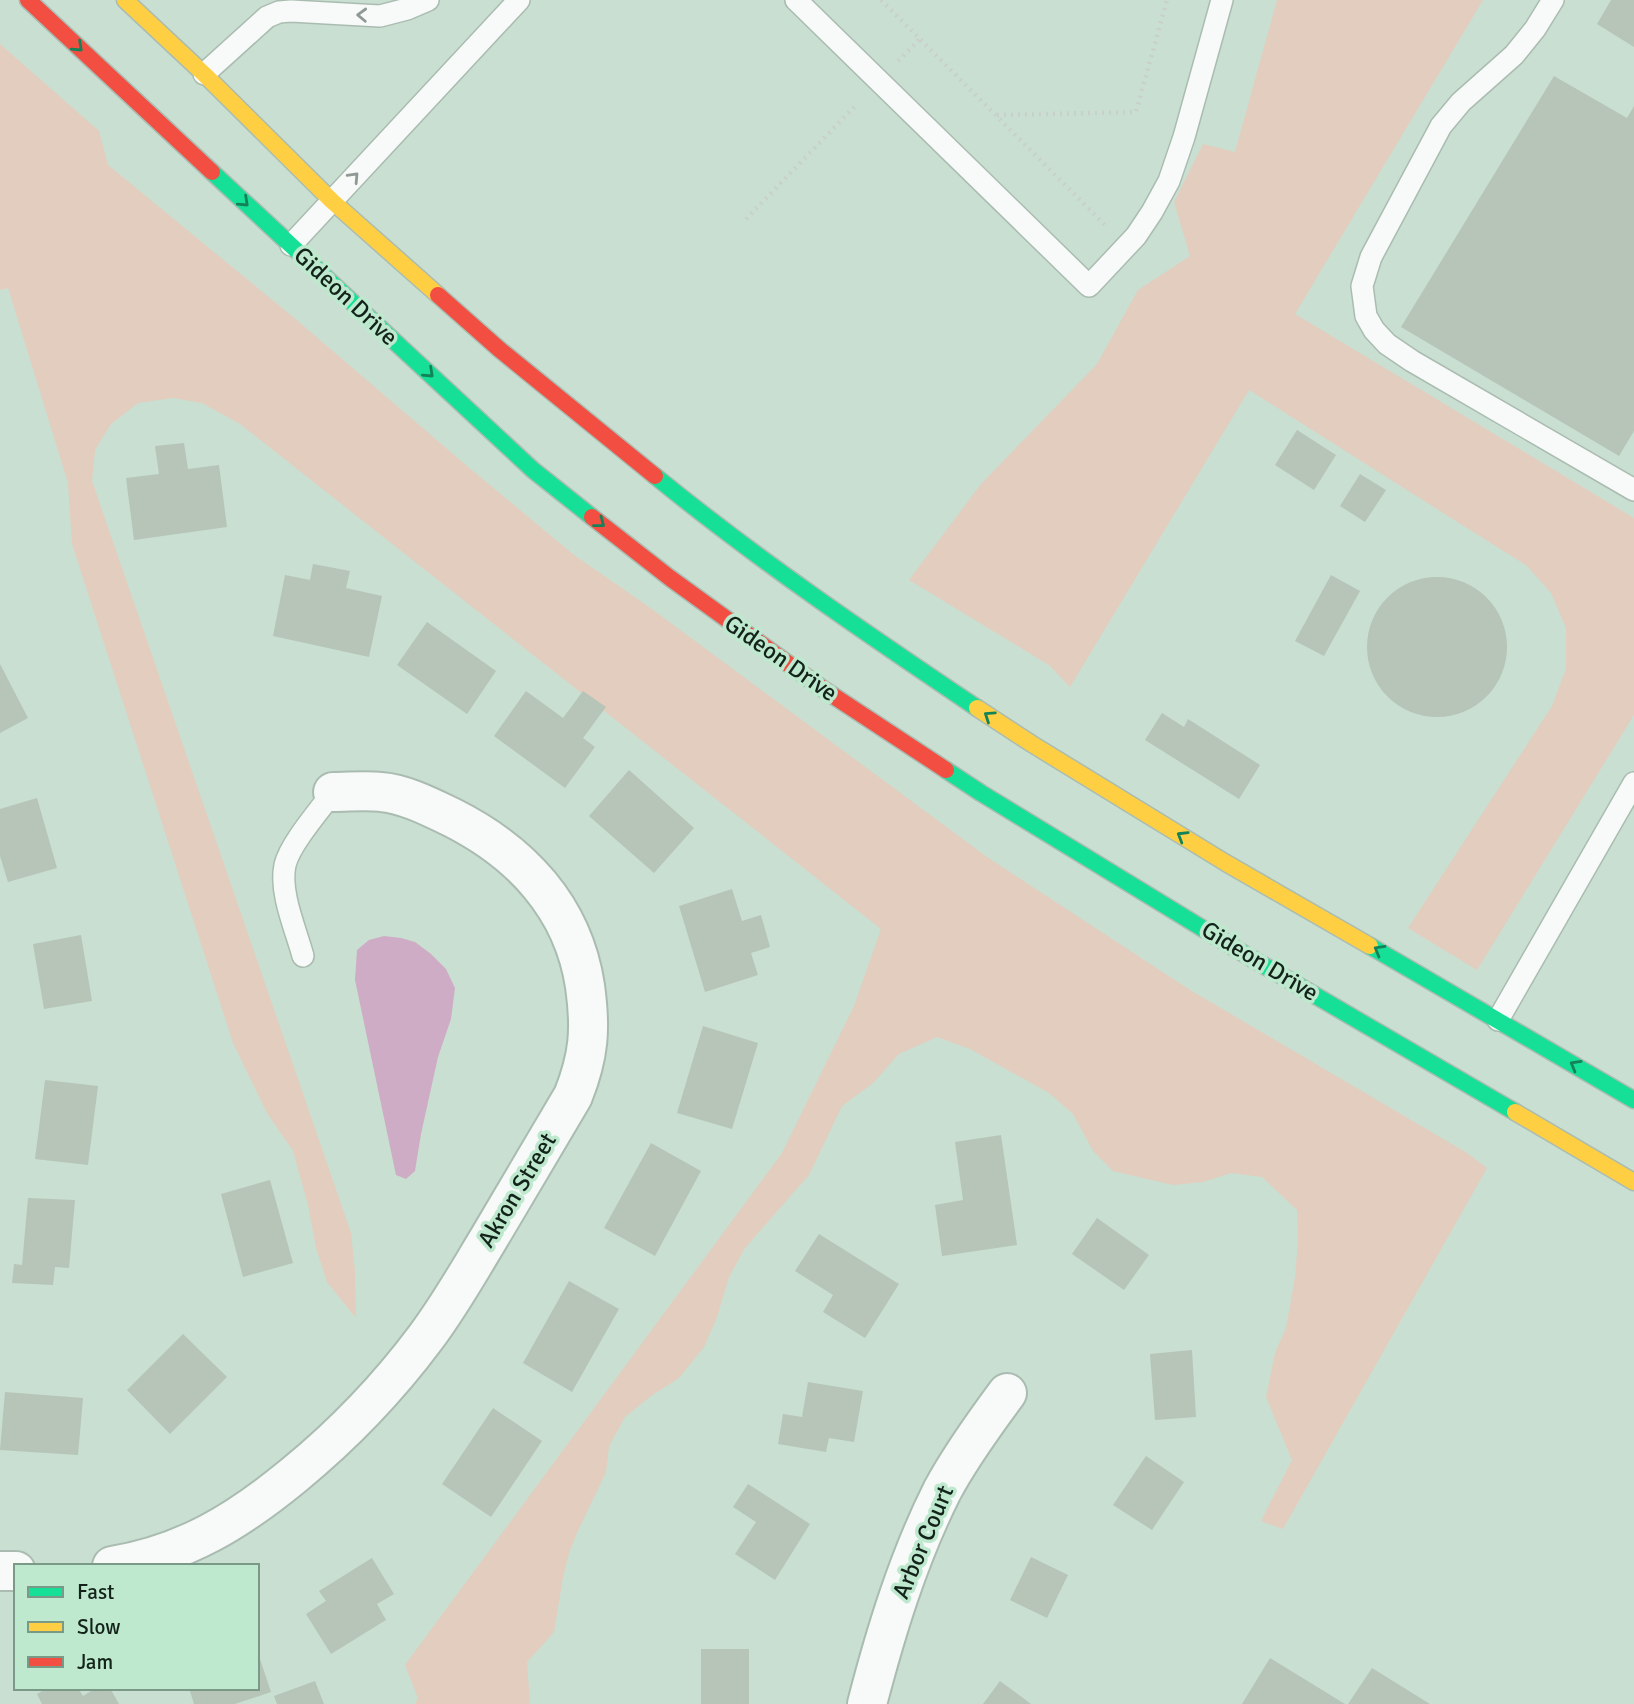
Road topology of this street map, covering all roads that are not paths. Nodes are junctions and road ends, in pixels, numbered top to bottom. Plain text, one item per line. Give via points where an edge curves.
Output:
1 (28, 0) edge
2 (125, 0) edge
3 (428, 0) edge
4 (519, 0) edge
5 (796, 0) edge
6 (1222, 0) edge
7 (1553, 0) edge
8 (204, 74) junction
9 (332, 201) junction
10 (291, 245) junction
11 (1634, 490) edge
12 (1634, 783) edge
13 (333, 792) joint
14 (303, 956) dead end
15 (1498, 1020) junction
16 (1634, 1100) edge
17 (1634, 1182) edge
18 (1007, 1393) dead end
19 (124, 1564) edge
20 (867, 1704) edge

1 -> 10 main road, Gideon Drive
2 - 8 main road
3 -> 8 lane via 380,16 279,12
9 -> 4 lane
5 - 6 lane via 1089,286 1136,236 1169,181
7 - 11 lane via 1514,55 1441,126 1371,257 1362,286 1366,316 1387,344 1412,361
8 - 9 main road
9 - 10 lane
15 -> 9 main road via 1080,774 855,626 703,515 595,428
10 -> 17 main road, Gideon Drive via 533,470 670,578 823,689 981,793 1251,958
12 - 15 lane
13 - 14 lane via 286,863 286,894
13 - 19 street, Akron Street via 383,792 424,804 472,827 513,856 560,911 573,939 582,967 589,1024 587,1052 573,1096 453,1298 397,1374 314,1458 267,1497 186,1545
16 -> 15 main road
18 - 20 street, Arbor Court via 981,1428 932,1514 885,1636

